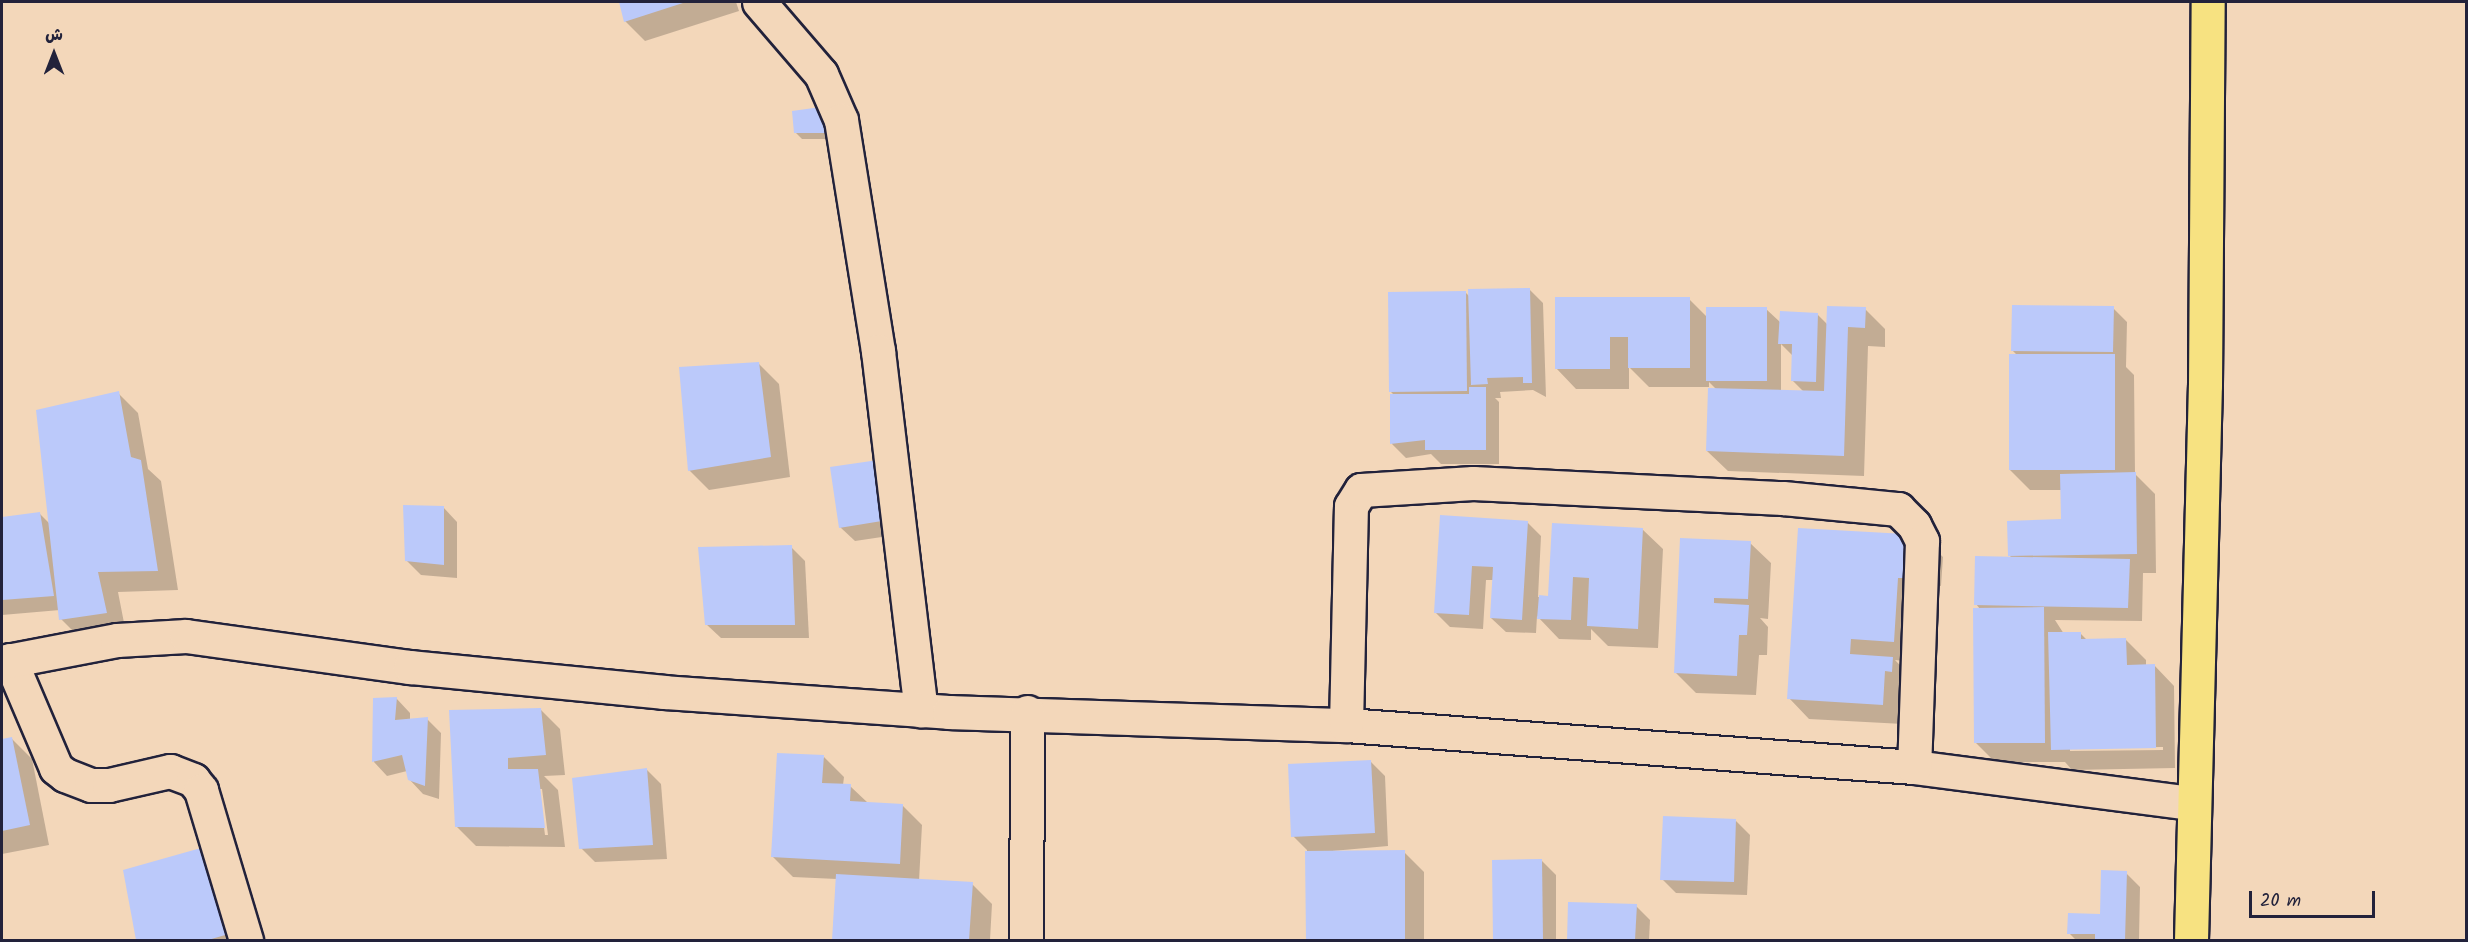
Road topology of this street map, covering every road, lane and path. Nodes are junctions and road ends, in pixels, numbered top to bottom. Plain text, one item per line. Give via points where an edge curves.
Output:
1 (759, 2) edge
2 (2208, 2) edge
3 (6, 661) edge
4 (921, 710) junction
5 (1027, 712) junction
6 (1346, 725) junction
7 (1914, 767) junction
8 (2191, 803) junction
9 (246, 940) edge
10 (1026, 940) edge
11 (2191, 940) edge

1 - 4 street via 811,58 841,120 878,351
2 - 8 main road via 2205,385
3 - 4 street via 117,640 186,636 410,668 664,692
3 - 9 street via 56,768 65,775 91,785 109,785 170,771 193,780 201,790
4 - 5 street
5 - 6 street
5 - 10 street
6 - 7 street
6 - 7 street via 1350,506 1361,490 1473,483 1783,498 1898,509 1914,525 1922,541
7 - 8 street
8 - 11 main road

